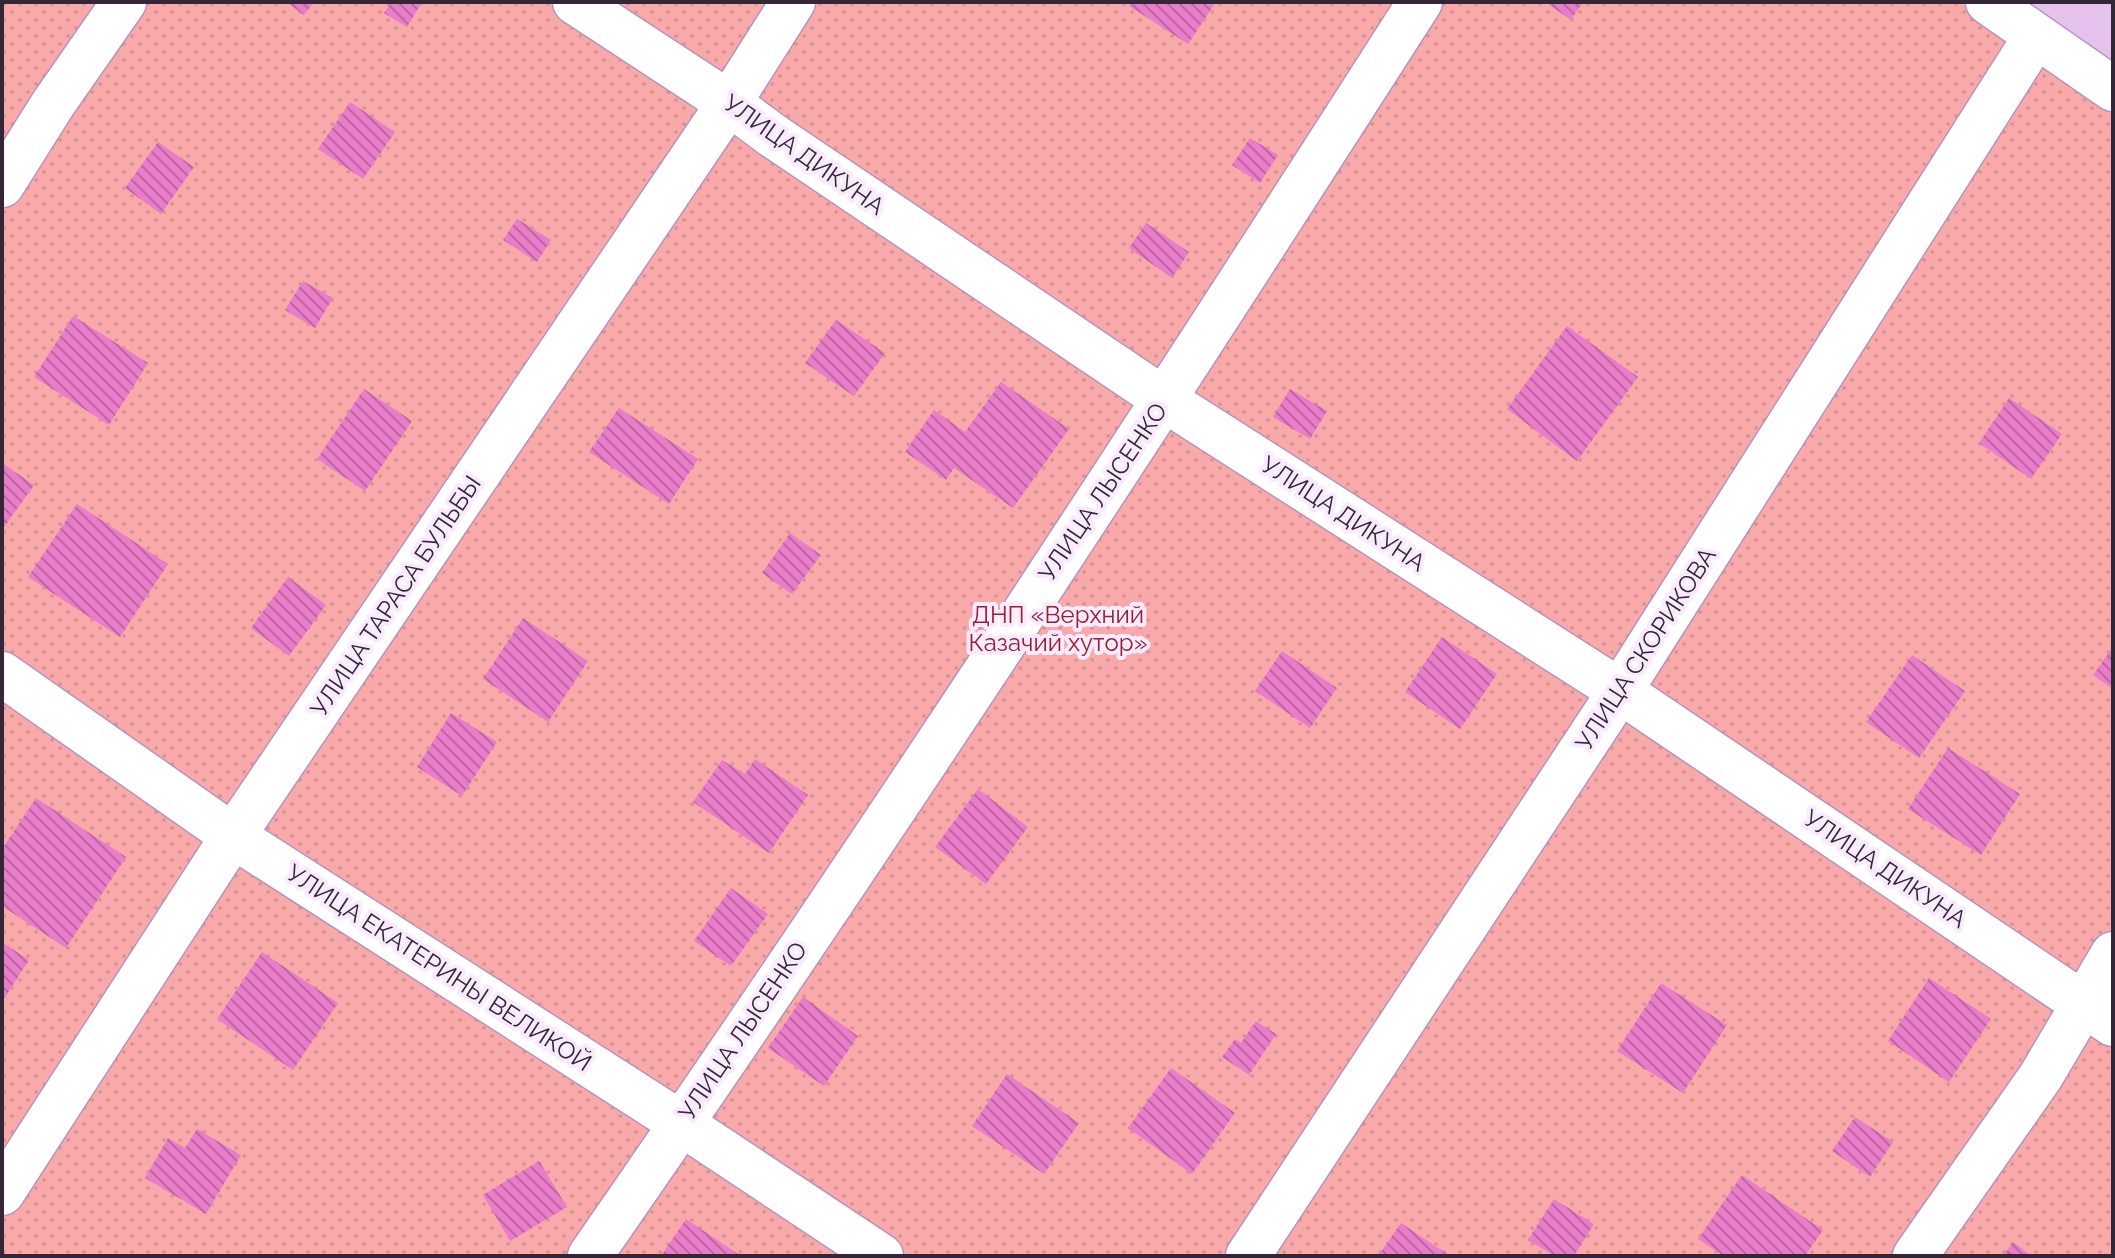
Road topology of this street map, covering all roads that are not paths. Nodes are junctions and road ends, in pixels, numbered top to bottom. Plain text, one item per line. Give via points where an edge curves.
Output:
1 (124, 2) edge
2 (575, 2) edge
3 (793, 2) edge
4 (1420, 2) edge
5 (1988, 2) edge
6 (2036, 36) junction
7 (2113, 89) edge
8 (729, 103) junction
9 (2, 185) edge
10 (1165, 400) junction
11 (2, 674) edge
12 (1620, 691) junction
13 (233, 836) junction
14 (2113, 954) edge
15 (2098, 1013) edge
16 (682, 1124) junction
17 (2, 1193) edge
18 (590, 1256) edge
19 (881, 1256) edge
20 (1248, 1256) edge
21 (1915, 1256) edge

1 - 9 street
2 - 8 street, УЛИЦА ДИКУНА
3 - 8 street, УЛИЦА ТАРАСА БУЛЬБЫ
4 - 10 street, УЛИЦА ЛЫСЕНКО
5 - 6 street
6 - 7 street
6 - 12 street, УЛИЦА СКОРИКОВА
8 - 10 street, УЛИЦА ДИКУНА
8 - 13 street, УЛИЦА ТАРАСА БУЛЬБЫ
10 - 12 street, УЛИЦА ДИКУНА
10 - 16 street, УЛИЦА ЛЫСЕНКО
11 - 13 street, УЛИЦА ЕКАТЕРИНЫ ВЕЛИКОЙ
12 - 15 street, УЛИЦА ДИКУНА
12 - 20 street, УЛИЦА СКОРИКОВА
13 - 16 street, УЛИЦА ЕКАТЕРИНЫ ВЕЛИКОЙ
13 - 17 street, УЛИЦА ТАРАСА БУЛЬБЫ
14 - 15 street
15 - 21 street via 2041,1076
16 - 18 street, УЛИЦА ЛЫСЕНКО
16 - 19 street, УЛИЦА ЕКАТЕРИНЫ ВЕЛИКОЙ

